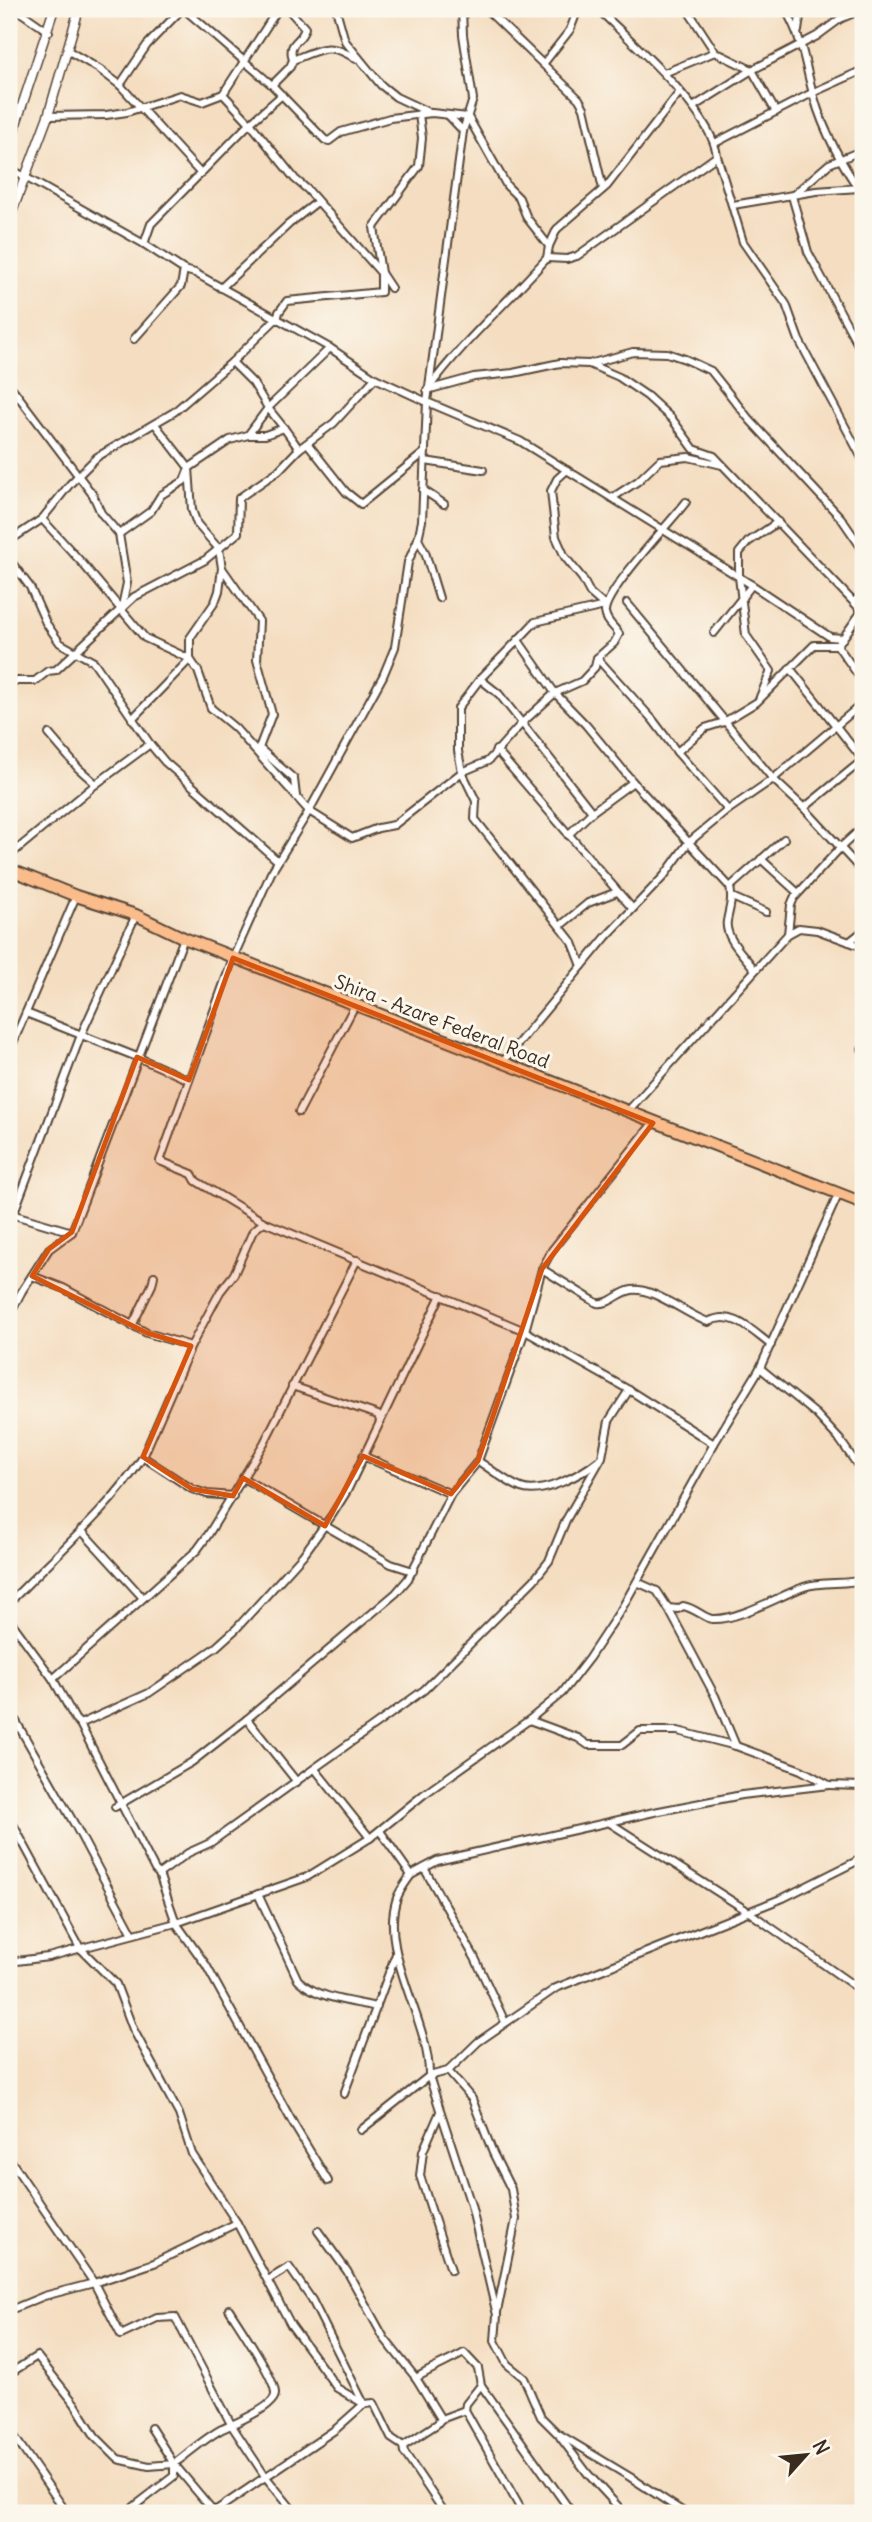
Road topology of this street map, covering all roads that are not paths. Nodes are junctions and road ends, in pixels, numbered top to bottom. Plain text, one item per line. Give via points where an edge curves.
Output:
1 (16, 9) edge
2 (54, 9) edge
3 (79, 9) edge
4 (183, 9) edge
5 (278, 9) edge
6 (288, 9) edge
7 (336, 9) edge
8 (462, 9) edge
9 (486, 9) edge
10 (578, 9) edge
11 (598, 9) edge
12 (687, 9) edge
13 (785, 9) edge
14 (802, 9) edge
15 (863, 9) edge
16 (48, 32) junction
17 (797, 32) junction
18 (802, 43) junction
19 (67, 50) junction
20 (715, 52) junction
21 (293, 60) junction
22 (360, 62) junction
23 (244, 63) junction
24 (544, 64) junction
25 (752, 70) junction
26 (863, 70) edge
27 (664, 73) junction
28 (120, 85) junction
29 (272, 85) junction
30 (679, 93) junction
31 (812, 93) junction
32 (223, 94) junction
33 (282, 95) junction
34 (139, 107) junction
35 (693, 107) junction
36 (776, 112) junction
37 (432, 113) junction
38 (419, 114) junction
39 (48, 116) junction
40 (449, 116) junction
41 (468, 117) junction
42 (250, 123) junction
43 (463, 131) junction
44 (715, 143) junction
45 (9, 145) edge
46 (863, 150) edge
47 (717, 156) junction
48 (841, 159) junction
49 (9, 168) edge
50 (201, 174) junction
51 (26, 176) junction
52 (860, 188) edge
53 (603, 189) junction
54 (863, 195) edge
55 (792, 196) junction
56 (317, 202) junction
57 (733, 205) junction
58 (9, 220) edge
59 (144, 244) junction
60 (549, 246) junction
61 (547, 258) junction
62 (184, 270) junction
63 (381, 273) junction
64 (221, 288) junction
65 (391, 288) dead end
66 (276, 319) junction
67 (134, 339) dead end
68 (330, 348) junction
69 (863, 354) edge
70 (232, 362) junction
71 (589, 363) junction
72 (375, 378) junction
73 (9, 384) edge
74 (427, 390) junction
75 (427, 402) junction
76 (268, 408) junction
77 (156, 424) junction
78 (284, 428) junction
79 (248, 435) junction
80 (308, 444) junction
81 (299, 449) junction
82 (425, 452) junction
83 (863, 460) edge
84 (425, 461) junction
85 (724, 465) junction
86 (188, 468) junction
87 (483, 470) dead end
88 (567, 470) junction
89 (78, 477) junction
90 (423, 490) junction
91 (612, 498) junction
92 (686, 502) dead end
93 (444, 504) dead end
94 (42, 519) junction
95 (778, 522) junction
96 (664, 530) junction
97 (119, 534) junction
98 (418, 539) junction
99 (9, 541) edge
100 (219, 549) junction
101 (863, 550) edge
102 (9, 559) edge
103 (222, 568) junction
104 (739, 577) junction
105 (752, 584) junction
106 (863, 593) edge
107 (439, 598) dead end
108 (741, 598) junction
109 (854, 602) junction
110 (627, 603) dead end
111 (605, 606) junction
112 (121, 612) junction
113 (863, 612) edge
114 (714, 633) dead end
115 (843, 638) junction
116 (518, 640) junction
117 (837, 645) junction
118 (76, 650) junction
119 (597, 658) junction
120 (190, 659) junction
121 (790, 668) junction
122 (480, 679) junction
123 (9, 681) edge
124 (863, 682) edge
125 (555, 693) junction
126 (757, 702) junction
127 (863, 703) edge
128 (132, 719) junction
129 (724, 722) junction
130 (522, 723) junction
131 (836, 724) junction
132 (50, 734) dead end
133 (150, 744) junction
134 (496, 750) junction
135 (677, 752) junction
136 (863, 760) edge
137 (462, 772) junction
138 (773, 779) junction
139 (633, 782) junction
140 (96, 784) junction
141 (296, 796) junction
142 (804, 808) junction
143 (728, 810) junction
144 (309, 811) junction
145 (592, 813) junction
146 (863, 827) edge
147 (568, 835) junction
148 (784, 839) dead end
149 (688, 844) junction
150 (841, 847) junction
151 (9, 856) edge
152 (761, 859) junction
153 (278, 861) junction
154 (9, 869) edge
155 (863, 872) edge
156 (730, 887) junction
157 (617, 892) junction
158 (798, 893) junction
159 (76, 896) junction
160 (732, 897) junction
161 (632, 908) junction
162 (766, 912) dead end
163 (136, 915) junction
164 (789, 919) junction
165 (560, 926) junction
166 (799, 928) junction
167 (863, 932) edge
168 (788, 934) junction
169 (184, 939) junction
170 (849, 942) junction
171 (863, 947) edge
172 (233, 958) junction
173 (582, 966) junction
174 (755, 970) junction
175 (355, 1005) junction
176 (26, 1013) junction
177 (81, 1035) junction
178 (9, 1052) edge
179 (137, 1057) junction
180 (502, 1063) junction
181 (189, 1080) junction
182 (299, 1112) dead end
183 (626, 1113) junction
184 (653, 1123) junction
185 (839, 1194) junction
186 (863, 1203) edge
187 (10, 1216) edge
188 (264, 1222) junction
189 (72, 1232) junction
190 (357, 1260) junction
191 (542, 1269) junction
192 (32, 1276) junction
193 (153, 1276) dead end
194 (441, 1295) junction
195 (9, 1316) edge
196 (132, 1326) junction
197 (525, 1331) junction
198 (771, 1345) junction
199 (191, 1346) junction
200 (760, 1368) junction
201 (292, 1386) junction
202 (629, 1391) junction
203 (380, 1421) junction
204 (714, 1444) junction
205 (143, 1457) junction
206 (363, 1457) junction
207 (602, 1457) junction
208 (478, 1461) junction
209 (863, 1473) edge
210 (243, 1478) junction
211 (451, 1494) junction
212 (233, 1496) junction
213 (325, 1525) junction
214 (81, 1530) junction
215 (413, 1571) junction
216 (863, 1579) edge
217 (637, 1582) junction
218 (143, 1598) junction
219 (9, 1603) edge
220 (668, 1608) junction
221 (9, 1619) edge
222 (53, 1679) junction
223 (9, 1709) edge
224 (247, 1719) junction
225 (529, 1720) junction
226 (80, 1724) junction
227 (736, 1746) junction
228 (315, 1769) junction
229 (297, 1782) junction
230 (829, 1785) junction
231 (863, 1786) edge
232 (122, 1803) junction
233 (115, 1807) dead end
234 (9, 1817) edge
235 (610, 1823) junction
236 (380, 1831) junction
237 (370, 1838) junction
238 (863, 1857) edge
239 (424, 1868) junction
240 (159, 1874) junction
241 (411, 1875) junction
242 (258, 1895) junction
243 (749, 1912) junction
244 (176, 1923) junction
245 (134, 1934) junction
246 (80, 1948) junction
247 (396, 1952) junction
248 (9, 1962) edge
249 (863, 1992) edge
250 (377, 2007) junction
251 (505, 2022) junction
252 (448, 2071) junction
253 (429, 2076) junction
254 (344, 2094) dead end
255 (440, 2112) junction
256 (361, 2130) dead end
257 (9, 2158) edge
258 (328, 2181) dead end
259 (237, 2223) junction
260 (318, 2231) dead end
261 (451, 2270) dead end
262 (268, 2280) junction
263 (94, 2283) junction
264 (9, 2308) edge
265 (229, 2309) dead end
266 (497, 2315) junction
267 (9, 2374) edge
268 (416, 2378) junction
269 (481, 2385) junction
270 (365, 2404) junction
271 (465, 2410) junction
272 (441, 2419) junction
273 (232, 2426) junction
274 (151, 2428) dead end
275 (9, 2429) edge
276 (557, 2433) junction
277 (402, 2446) junction
278 (174, 2463) junction
279 (265, 2476) junction
280 (68, 2513) edge
281 (126, 2513) edge
282 (214, 2513) edge
283 (295, 2513) edge
284 (444, 2513) edge
285 (523, 2513) edge
286 (572, 2513) edge
287 (624, 2513) edge
288 (685, 2513) edge

1 - 16 street
2 - 16 street
3 - 19 street
4 - 23 street
4 - 28 street via 146,45
5 - 23 street
6 - 21 street via 305,28 292,44
7 - 22 street via 342,34
8 - 41 street via 473,86
9 - 24 street
10 - 24 street via 570,30
11 - 27 street
12 - 20 street
13 - 17 street
14 - 17 street
15 - 18 street
16 - 45 street
17 - 18 street
18 - 25 street
18 - 31 street
19 - 28 street
19 - 39 street
20 - 25 street
20 - 27 street
21 - 22 street via 322,47 335,47
21 - 29 street
22 - 37 street via 396,97
23 - 29 street
23 - 32 street
24 - 53 street via 584,108
25 - 35 street
25 - 36 street
26 - 31 street
27 - 30 street
28 - 34 street
29 - 33 street
30 - 35 street
30 - 53 street
31 - 36 street
31 - 48 street
32 - 34 street via 202,102 180,95
32 - 42 street
33 - 38 street via 330,141 341,132
33 - 42 street
34 - 39 street via 106,115
34 - 50 street
35 - 44 street
36 - 44 street
37 - 38 street
37 - 40 street
38 - 63 street via 419,166 374,227
39 - 51 street
40 - 41 street
40 - 43 street
41 - 43 street
41 - 60 street via 527,218
42 - 50 street
42 - 56 street
43 - 74 street
44 - 47 street
46 - 48 street
47 - 57 street
47 - 61 street via 577,256
48 - 52 street
48 - 55 street
49 - 51 street
50 - 59 street via 151,224
51 - 58 street
51 - 59 street
52 - 54 street
52 - 55 street
53 - 60 street via 557,229
55 - 57 street
55 - 69 street via 808,252
56 - 63 street
56 - 64 street
57 - 83 street via 743,242 786,304 799,340
59 - 62 street
60 - 61 street
61 - 74 street
62 - 64 street
62 - 67 street via 183,284
63 - 65 street
63 - 66 street via 381,292 287,301
64 - 66 street
66 - 68 street
66 - 70 street
68 - 72 street
68 - 76 street
70 - 76 street via 253,383
70 - 77 street
71 - 74 street via 489,374
71 - 85 street via 648,396 694,449
71 - 101 street via 650,351 712,371 770,443 841,518
72 - 75 street
72 - 80 street
73 - 89 street
74 - 75 street
75 - 82 street
75 - 88 street via 504,433
76 - 78 street
76 - 79 street
77 - 86 street
77 - 89 street via 97,457
78 - 79 street
78 - 81 street
79 - 86 street via 230,440
80 - 81 street
80 - 82 street via 361,504
81 - 100 street via 278,471 239,498 238,533
82 - 84 street
84 - 87 street
84 - 90 street
85 - 91 street via 688,457 660,460
85 - 95 street
86 - 97 street via 184,481 161,495 151,511
86 - 100 street via 197,524
88 - 91 street
88 - 111 street via 551,491 556,537 590,593
89 - 94 street
89 - 97 street
90 - 93 street
90 - 98 street
91 - 96 street
92 - 96 street
94 - 99 street
94 - 112 street
95 - 104 street via 739,553
95 - 109 street
96 - 104 street
96 - 111 street
97 - 112 street via 127,583
98 - 107 street
98 - 144 street via 408,562 394,647 383,676
100 - 103 street
100 - 112 street via 134,597
102 - 118 street via 60,643
103 - 120 street via 215,602 190,638
103 - 141 street via 259,621 257,660 272,714 259,748 294,779
104 - 105 street
104 - 108 street
105 - 108 street
105 - 115 street via 830,637
106 - 109 street
108 - 114 street
108 - 126 street via 746,635 771,671
109 - 113 street
110 - 129 street
111 - 116 street via 535,622
111 - 119 street via 607,620 619,634
112 - 118 street
112 - 120 street via 145,638
113 - 115 street
115 - 117 street
116 - 122 street
116 - 125 street
117 - 121 street via 814,645
117 - 124 street
118 - 123 street via 56,670 35,681
118 - 128 street via 94,662
119 - 125 street via 583,681
119 - 135 street
120 - 128 street
120 - 141 street via 211,708
121 - 126 street
121 - 131 street
122 - 130 street
122 - 137 street via 458,708
125 - 130 street
125 - 139 street
126 - 129 street
127 - 131 street
128 - 133 street
129 - 135 street via 705,728
129 - 138 street
130 - 134 street
130 - 145 street
131 - 136 street
131 - 138 street
132 - 140 street
133 - 140 street
133 - 153 street
134 - 137 street via 488,761
134 - 147 street
135 - 143 street
136 - 142 street
137 - 144 street via 394,825 360,836 352,838
137 - 165 street via 476,801 475,819
138 - 142 street
138 - 143 street
139 - 145 street
139 - 149 street
140 - 151 street
141 - 144 street
142 - 150 street
143 - 149 street
144 - 153 street
145 - 147 street
146 - 150 street
147 - 157 street
148 - 152 street
149 - 156 street
149 - 161 street
150 - 155 street
150 - 158 street
152 - 156 street
152 - 158 street
153 - 172 street
154 - 159 main road, Shira - Azare Federal Road
156 - 160 street
157 - 161 street
157 - 165 street via 588,903
158 - 164 street
159 - 163 main road, Shira - Azare Federal Road
159 - 176 street
160 - 162 street
160 - 174 street via 726,932
161 - 173 street
163 - 169 main road, Shira - Azare Federal Road
163 - 177 street
164 - 166 street
164 - 168 street
165 - 173 street
166 - 168 street
166 - 170 street
167 - 170 street
168 - 174 street
169 - 172 main road, Shira - Azare Federal Road
169 - 179 street
170 - 171 street
172 - 175 main road, Shira - Azare Federal Road
172 - 181 street
173 - 180 street
174 - 183 street
175 - 180 main road, Shira - Azare Federal Road
175 - 182 street
176 - 177 street
176 - 178 street
177 - 179 street
177 - 187 street
179 - 181 street
179 - 189 street
180 - 183 main road, Shira - Azare Federal Road
181 - 188 street via 160,1161 192,1174 196,1181
183 - 184 main road, Shira - Azare Federal Road
184 - 185 main road, Shira - Azare Federal Road
184 - 191 street via 552,1250
185 - 186 main road, Shira - Azare Federal Road
185 - 198 street
187 - 189 street
188 - 190 street
188 - 199 street via 253,1231 234,1274
189 - 192 street via 50,1249
190 - 194 street
190 - 201 street
191 - 197 street
191 - 198 street via 597,1303 605,1304 630,1290 645,1290 708,1322 734,1318
192 - 195 street
192 - 196 street
193 - 196 street
194 - 197 street
194 - 203 street
196 - 199 street
197 - 202 street
197 - 208 street
198 - 200 street
199 - 205 street
200 - 204 street
200 - 209 street via 816,1414
201 - 203 street via 378,1415
201 - 210 street
202 - 204 street
202 - 207 street via 609,1421
203 - 206 street
204 - 217 street
205 - 212 street via 192,1489
205 - 214 street
206 - 211 street
206 - 213 street
207 - 208 street via 585,1471 535,1490 521,1488
207 - 228 street via 549,1561 534,1580 424,1690
208 - 211 street
210 - 212 street
210 - 213 street
211 - 215 street
212 - 218 street via 197,1550
213 - 215 street via 391,1564
213 - 226 street via 303,1555 216,1647 149,1693
214 - 218 street
214 - 219 street
215 - 224 street via 396,1593
216 - 220 street via 803,1587 721,1618 709,1619 694,1608
217 - 220 street via 657,1591
217 - 225 street via 562,1693
218 - 222 street
220 - 227 street
221 - 222 street
222 - 226 street
223 - 245 street
224 - 229 street
224 - 232 street via 192,1762
225 - 227 street via 588,1745 622,1745 640,1731 678,1731
225 - 236 street
226 - 232 street
227 - 230 street
228 - 229 street
228 - 237 street
229 - 240 street
230 - 231 street
230 - 235 street via 743,1796
232 - 233 street
232 - 240 street
234 - 246 street
235 - 239 street via 437,1861
235 - 243 street
236 - 237 street
236 - 241 street
237 - 242 street via 307,1877
238 - 243 street
239 - 241 street
239 - 251 street
240 - 244 street
241 - 247 street via 397,1896 393,1916
242 - 244 street
242 - 250 street via 298,1980 327,1996
243 - 249 street
243 - 251 street via 556,1988
244 - 245 street
244 - 258 street via 206,1965
245 - 246 street
246 - 248 street
246 - 259 street via 116,1984 133,2029 179,2114 192,2154
247 - 250 street
247 - 253 street via 429,2057
250 - 254 street
251 - 252 street
252 - 253 street
252 - 266 street via 472,2099 511,2189 516,2219
253 - 255 street
253 - 256 street
255 - 261 street via 423,2151 420,2176
255 - 266 street via 471,2205
257 - 263 street
259 - 262 street
259 - 263 street via 154,2263
260 - 268 street via 384,2339
262 - 270 street via 291,2325 337,2388
262 - 270 street via 289,2267 312,2300
263 - 264 street
263 - 273 street via 121,2335 156,2318 175,2318
265 - 273 street via 275,2394 267,2406
266 - 276 street via 495,2341 507,2364 524,2378 541,2417
267 - 278 street via 37,2356 94,2436 118,2459 149,2466
268 - 269 street via 464,2353 478,2368
268 - 272 street
269 - 271 street
269 - 286 street
270 - 277 street via 373,2403 391,2438
270 - 279 street
271 - 272 street
271 - 285 street
272 - 277 street
273 - 278 street
273 - 279 street
274 - 278 street
275 - 280 street
276 - 287 street
276 - 288 street
277 - 284 street
278 - 281 street via 174,2476
278 - 282 street
279 - 282 street
279 - 283 street

